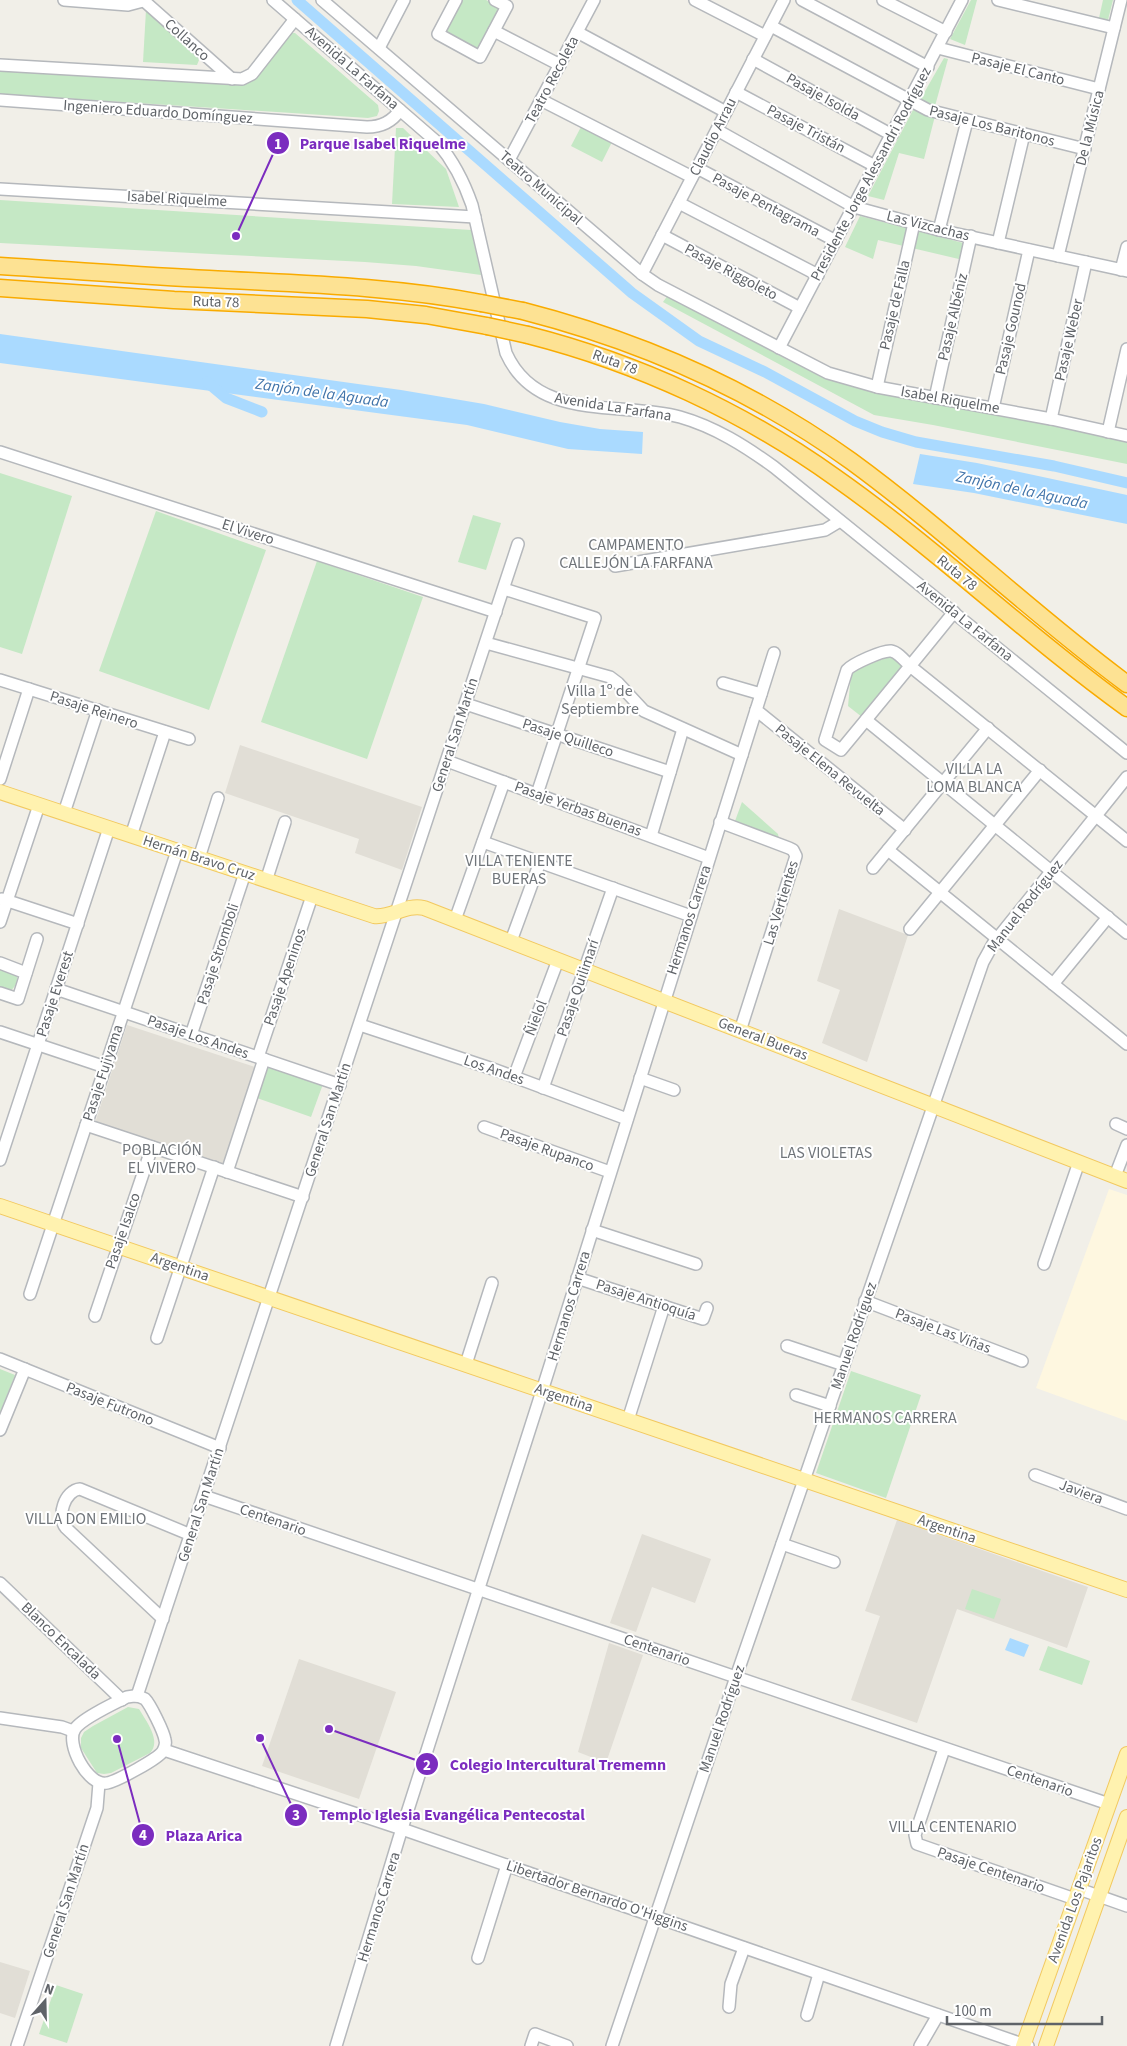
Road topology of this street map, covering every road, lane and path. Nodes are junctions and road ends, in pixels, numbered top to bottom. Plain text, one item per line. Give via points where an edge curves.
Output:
1 (64, 0) edge
2 (143, 0) edge
3 (273, 0) edge
4 (322, 0) edge
5 (404, 0) edge
6 (456, 0) edge
7 (495, 0) edge
8 (594, 0) edge
9 (695, 0) edge
10 (784, 0) edge
11 (802, 0) edge
12 (884, 0) edge
13 (962, 0) edge
14 (998, 0) edge
15 (1121, 0) edge
16 (295, 19) junction
17 (1114, 28) junction
18 (494, 31) junction
19 (768, 31) junction
20 (577, 32) junction
21 (946, 32) junction
22 (379, 48) junction
23 (938, 48) junction
24 (753, 59) junction
25 (0, 65) edge
26 (560, 65) junction
27 (928, 67) junction
28 (232, 79) junction
29 (1099, 89) junction
30 (736, 92) junction
31 (0, 100) edge
32 (541, 100) junction
33 (910, 101) junction
34 (400, 110) junction
35 (726, 112) junction
36 (968, 120) junction
37 (717, 130) junction
38 (1024, 134) junction
39 (892, 135) junction
40 (1085, 149) junction
41 (509, 160) junction
42 (875, 166) junction
43 (694, 173) junction
44 (0, 189) edge
45 (679, 203) junction
46 (854, 207) junction
47 (474, 217) junction
48 (914, 224) junction
49 (939, 230) junction
50 (662, 235) junction
51 (971, 236) junction
52 (836, 241) junction
53 (998, 242) junction
54 (1127, 247) edge
55 (1029, 250) junction
56 (1058, 256) junction
57 (1086, 262) junction
58 (0, 266) edge
59 (1124, 271) edge
60 (642, 274) junction
61 (818, 275) junction
62 (0, 288) edge
63 (800, 308) junction
64 (779, 348) junction
65 (1127, 349) edge
66 (877, 387) junction
67 (935, 398) junction
68 (993, 408) junction
69 (1051, 419) junction
70 (1108, 432) junction
71 (1127, 436) edge
72 (0, 452) edge
73 (840, 521) junction
74 (518, 544) dead end
75 (615, 566) dead end
76 (504, 589) junction
77 (496, 612) junction
78 (954, 612) junction
79 (486, 643) junction
80 (774, 653) dead end
81 (910, 666) junction
82 (579, 668) junction
83 (0, 680) edge
84 (723, 683) dead end
85 (1127, 684) edge
86 (29, 689) junction
87 (761, 694) junction
88 (466, 704) junction
89 (1127, 708) edge
90 (98, 710) junction
91 (756, 710) junction
92 (866, 720) junction
93 (988, 728) junction
94 (684, 729) junction
95 (165, 732) junction
96 (557, 734) junction
97 (189, 739) dead end
98 (1127, 754) edge
99 (742, 755) junction
100 (447, 761) junction
101 (1040, 770) junction
102 (670, 772) junction
103 (1127, 777) edge
104 (0, 779) edge
105 (504, 782) junction
106 (943, 783) junction
107 (0, 792) edge
108 (537, 794) junction
109 (218, 798) dead end
110 (39, 805) junction
111 (64, 813) junction
112 (1096, 816) junction
113 (285, 822) dead end
114 (720, 822) junction
115 (994, 826) junction
116 (109, 828) junction
117 (905, 830) junction
118 (131, 836) junction
119 (651, 836) junction
120 (1127, 841) edge
121 (483, 842) junction
122 (888, 850) junction
123 (178, 851) junction
124 (199, 858) junction
125 (709, 858) junction
126 (540, 862) junction
127 (873, 868) dead end
128 (1052, 871) junction
129 (245, 873) junction
130 (266, 880) junction
131 (613, 888) junction
132 (940, 893) junction
133 (312, 896) junction
134 (4, 900) edge
135 (398, 911) junction
136 (690, 916) junction
137 (1108, 918) junction
138 (455, 920) junction
139 (0, 922) edge
140 (78, 924) junction
141 (910, 929) dead end
142 (1127, 933) edge
143 (37, 939) dead end
144 (997, 940) junction
145 (511, 942) junction
146 (558, 960) junction
147 (0, 963) edge
148 (585, 970) junction
149 (26, 972) junction
150 (1053, 984) junction
151 (56, 989) junction
152 (0, 993) edge
153 (664, 1001) junction
154 (124, 1012) junction
155 (360, 1026) junction
156 (740, 1031) junction
157 (0, 1032) edge
158 (191, 1035) junction
159 (38, 1044) junction
160 (1127, 1044) edge
161 (261, 1058) junction
162 (106, 1066) junction
163 (514, 1077) junction
164 (640, 1078) junction
165 (340, 1085) junction
166 (543, 1088) junction
167 (674, 1090) dead end
168 (933, 1105) junction
169 (627, 1119) junction
170 (86, 1125) junction
171 (484, 1127) dead end
172 (1127, 1145) edge
173 (152, 1147) junction
174 (0, 1160) edge
175 (1079, 1162) junction
176 (214, 1167) junction
177 (227, 1172) junction
178 (610, 1172) junction
179 (1121, 1178) edge
180 (303, 1198) junction
181 (0, 1206) edge
182 (53, 1224) junction
183 (592, 1230) junction
184 (119, 1246) junction
185 (696, 1264) dead end
186 (1044, 1264) dead end
187 (181, 1267) junction
188 (577, 1278) junction
189 (492, 1283) dead end
190 (30, 1294) dead end
191 (270, 1297) junction
192 (865, 1301) junction
193 (664, 1306) junction
194 (707, 1308) dead end
195 (95, 1316) dead end
196 (157, 1338) dead end
197 (787, 1346) dead end
198 (0, 1359) edge
199 (1022, 1361) dead end
200 (840, 1363) junction
201 (466, 1364) junction
202 (25, 1370) junction
203 (542, 1391) junction
204 (796, 1395) dead end
205 (830, 1406) junction
206 (628, 1420) junction
207 (0, 1430) edge
208 (220, 1448) junction
209 (1035, 1475) dead end
210 (804, 1480) junction
211 (204, 1496) junction
212 (1127, 1509) edge
213 (191, 1535) junction
214 (782, 1544) junction
215 (834, 1562) dead end
216 (0, 1583) edge
217 (479, 1589) junction
218 (1127, 1590) edge
219 (163, 1619) junction
220 (736, 1677) junction
221 (138, 1696) junction
222 (122, 1700) junction
223 (0, 1718) edge
224 (73, 1731) junction
225 (944, 1749) junction
226 (164, 1750) junction
227 (1127, 1754) edge
228 (99, 1783) junction
229 (1109, 1804) junction
230 (1127, 1817) edge
231 (402, 1829) junction
232 (507, 1865) junction
233 (1077, 1894) junction
234 (1099, 1896) junction
235 (1127, 1906) edge
236 (654, 1916) junction
237 (744, 1948) junction
238 (478, 1958) dead end
239 (818, 1974) junction
240 (729, 2007) dead end
241 (807, 2015) dead end
242 (938, 2015) junction
243 (533, 2041) edge
244 (1025, 2045) edge
245 (17, 2046) edge
246 (336, 2046) edge
247 (546, 2046) edge
248 (568, 2046) edge
249 (612, 2046) edge
250 (920, 2046) edge
251 (1046, 2046) edge

1 - 2 street via 128,5
2 - 28 street, Collanco
3 - 16 street, Avenida La Farfana
4 - 22 street, Teatro Municipal
5 - 22 street
6 - 18 street via 438,34 480,57
7 - 18 street via 507,6
8 - 20 street, Teatro Recoleta
9 - 19 street, Pasaje Los Baritonos
10 - 19 street, Claudio Arrau
11 - 27 street
12 - 21 street
13 - 21 street, Presidente Jorge Alessandri Rodríguez
14 - 17 street
15 - 17 street, De la Música
16 - 28 street via 252,74
16 - 34 street, Avenida La Farfana
17 - 29 street, De la Música
18 - 26 street
19 - 24 street, Claudio Arrau
19 - 33 street, Pasaje Los Baritonos
20 - 26 street, Teatro Recoleta
20 - 35 street
21 - 23 street, Presidente Jorge Alessandri Rodríguez
22 - 41 street, Teatro Municipal
23 - 27 street, Presidente Jorge Alessandri Rodríguez
23 - 29 street, Pasaje El Canto
24 - 30 street, Claudio Arrau
24 - 39 street, Pasaje Isolda
25 - 28 street
26 - 32 street, Teatro Recoleta
27 - 33 street, Presidente Jorge Alessandri Rodríguez
29 - 40 street, De la Música
30 - 35 street, Claudio Arrau
30 - 42 street, Pasaje Tristán
31 - 34 street, Ingeniero Eduardo Domínguez via 367,127 388,122
32 - 41 street, Teatro Recoleta
32 - 43 street, Pasaje Pentagrama
33 - 36 street, Pasaje Los Baritonos via 928,110
33 - 39 street, Presidente Jorge Alessandri Rodríguez
34 - 47 street, Avenida La Farfana via 438,143 452,161 468,194
35 - 37 street, Claudio Arrau
36 - 38 street, Pasaje Los Baritonos
36 - 49 street
37 - 43 street, Claudio Arrau
37 - 46 street, Las Vizcachas
38 - 40 street, Pasaje Los Baritonos
38 - 53 street
39 - 42 street, Presidente Jorge Alessandri Rodríguez
40 - 56 street, De la Música
41 - 60 street, Teatro Municipal
42 - 46 street, Presidente Jorge Alessandri Rodríguez
43 - 45 street, Claudio Arrau
43 - 52 street, Pasaje Pentagrama
44 - 47 street, Isabel Riquelme
45 - 50 street, Claudio Arrau
45 - 61 street
46 - 48 street, Las Vizcachas
46 - 52 street, Presidente Jorge Alessandri Rodríguez
47 - 73 street, Avenida La Farfana via 506,353 530,386 565,402 665,414 712,430 761,458
48 - 49 street, Las Vizcachas
48 - 66 street, Pasaje de Falla
49 - 51 street, Las Vizcachas
50 - 60 street, Claudio Arrau
50 - 63 street, Pasaje Riggoleto
51 - 53 street, Las Vizcachas
51 - 67 street, Pasaje Albéniz
52 - 61 street, Presidente Jorge Alessandri Rodríguez
53 - 55 street, Las Vizcachas
54 - 59 street
55 - 56 street, Las Vizcachas
55 - 68 street, Pasaje Gounod
56 - 57 street, Las Vizcachas
57 - 59 street, Las Vizcachas
57 - 69 street, Pasaje Weber
58 - 85 highway, Ruta 78, bridge via 371,287 523,311 593,331 670,360 744,396 820,441 962,548
60 - 64 street, Teatro Municipal
61 - 63 street, Presidente Jorge Alessandri Rodríguez
62 - 89 highway, Ruta 78, bridge via 367,309 426,316 487,326 576,348 662,380 795,450 855,491
63 - 64 street, Presidente Jorge Alessandri Rodríguez
64 - 66 street, Isabel Riquelme via 828,373
65 - 70 street
66 - 67 street, Isabel Riquelme
67 - 68 street, Isabel Riquelme
68 - 69 street, Isabel Riquelme
69 - 70 street, Isabel Riquelme
70 - 71 street, Isabel Riquelme
72 - 77 street, El Vivero
73 - 75 street via 825,530
73 - 78 street, Avenida La Farfana
74 - 76 street, General San Martín
76 - 77 street, General San Martín
76 - 82 street via 595,618
77 - 79 street, General San Martín
78 - 81 street
78 - 98 street, Avenida La Farfana
79 - 82 street
79 - 88 street, General San Martín
80 - 87 street, Hermanos Carrera
81 - 92 street
81 - 92 street via 889,651 854,664 847,670 826,740 841,750
81 - 93 street
82 - 94 street via 614,679 644,711
82 - 96 street
83 - 86 street, Pasaje Reinero
84 - 87 street
86 - 90 street, Pasaje Reinero
86 - 104 street
87 - 91 street, Hermanos Carrera
88 - 96 street, Pasaje Quilleco
88 - 100 street, General San Martín
90 - 95 street, Pasaje Reinero
90 - 111 street
91 - 99 street, Hermanos Carrera
91 - 117 street, Pasaje Elena Revuelta
92 - 106 street
93 - 101 street
93 - 106 street
94 - 99 street
94 - 102 street
95 - 97 street, Pasaje Reinero
95 - 118 street
96 - 102 street, Pasaje Quilleco
96 - 108 street
99 - 114 street, Hermanos Carrera
100 - 105 street, Pasaje Yerbas Buenas
100 - 135 street, General San Martín
101 - 112 street
101 - 115 street
102 - 119 street
103 - 112 street, Manuel Rodríguez
105 - 108 street, Pasaje Yerbas Buenas
105 - 121 street
106 - 115 street
106 - 117 street
107 - 110 main road, Hernán Bravo Cruz
108 - 119 street, Pasaje Yerbas Buenas
109 - 124 street
110 - 111 main road, Hernán Bravo Cruz
110 - 134 street
111 - 116 main road, Hernán Bravo Cruz
112 - 120 street
112 - 128 street, Manuel Rodríguez
113 - 130 street
114 - 125 street, Hermanos Carrera
114 - 156 street, Las Vertientes via 789,848 796,856
115 - 128 street
115 - 132 street
116 - 118 main road, Hernán Bravo Cruz
116 - 140 street, Pasaje Everest
117 - 122 street
118 - 123 main road, Hernán Bravo Cruz
119 - 125 street, Pasaje Yerbas Buenas
121 - 126 street
121 - 138 street
122 - 127 street
122 - 132 street
123 - 124 main road, Hernán Bravo Cruz
123 - 154 street, Pasaje Fujiyama
124 - 129 main road, Hernán Bravo Cruz
125 - 136 street, Hermanos Carrera
126 - 131 street
126 - 145 street
128 - 137 street
128 - 144 street, Manuel Rodríguez
129 - 130 main road, Hernán Bravo Cruz
129 - 158 street, Pasaje Stromboli
130 - 133 main road, Hernán Bravo Cruz
131 - 136 street
131 - 148 street, Pasaje Quilimarí
132 - 141 street
132 - 144 street
133 - 135 main road, Hernán Bravo Cruz via 374,916
133 - 161 street, Pasaje Apeninos
134 - 139 street
134 - 140 street
135 - 138 main road, General Bueras via 419,906
135 - 155 street, General San Martín
136 - 153 street, Hermanos Carrera
137 - 142 street
137 - 150 street
138 - 145 main road, General Bueras
140 - 151 street, Pasaje Everest
143 - 149 street
144 - 150 street
144 - 168 street, Manuel Rodríguez via 983,962
145 - 146 main road, General Bueras
146 - 148 main road, General Bueras
146 - 163 street, Ñielol
147 - 149 street
148 - 153 main road, General Bueras
148 - 166 street, Pasaje Quilimarí
149 - 152 street via 18,999
150 - 160 street
151 - 154 street, Pasaje Los Andes
151 - 159 street, Pasaje Everest
153 - 156 main road, General Bueras
153 - 164 street, Hermanos Carrera
154 - 158 street, Pasaje Los Andes
154 - 162 street, Pasaje Fujiyama
155 - 163 street, Los Andes
155 - 165 street, General San Martín
156 - 168 main road, General Bueras
157 - 159 street
158 - 161 street, Pasaje Los Andes
159 - 162 street
159 - 174 street, Pasaje Everest
161 - 165 street, Pasaje Los Andes
161 - 177 street, Pasaje Apeninos
162 - 170 street, Pasaje Fujiyama
163 - 166 street, Los Andes
164 - 167 street
164 - 169 street, Hermanos Carrera
165 - 180 street, General San Martín
166 - 169 street, Los Andes
168 - 175 main road, General Bueras
168 - 192 street, Manuel Rodríguez
169 - 178 street, Hermanos Carrera
170 - 173 street
170 - 182 street, Pasaje Fujiyama
171 - 178 street, Pasaje Rupanco
172 - 179 street
173 - 176 street
173 - 184 street, Pasaje Isalco
175 - 179 main road, General Bueras
175 - 186 street
176 - 177 street
176 - 187 street
177 - 180 street
178 - 183 street, Hermanos Carrera
180 - 191 street, General San Martín
181 - 182 main road, Argentina
182 - 184 main road, Argentina
182 - 190 street, Pasaje Fujiyama
183 - 185 street
183 - 188 street, Hermanos Carrera
184 - 187 main road, Argentina
184 - 195 street, Pasaje Isalco
187 - 191 main road, Argentina
187 - 196 street
188 - 193 street, Pasaje Antioquía
188 - 203 street, Hermanos Carrera
189 - 201 street
191 - 201 main road, Argentina
191 - 208 street, General San Martín
192 - 199 street, Pasaje Las Viñas
192 - 200 street, Manuel Rodríguez
193 - 194 street, Pasaje Antioquía via 703,1319
193 - 206 street
197 - 200 street, Manuel Rodríguez
198 - 202 street, Pasaje Futrono
200 - 205 street, Manuel Rodríguez
201 - 203 main road, Argentina
202 - 207 street
202 - 208 street, Pasaje Futrono
203 - 206 main road, Argentina
203 - 217 street, Hermanos Carrera
204 - 205 street
205 - 210 street, Manuel Rodríguez
206 - 210 main road, Argentina
208 - 211 street, General San Martín
209 - 212 street, Javiera
210 - 214 street, Manuel Rodríguez
210 - 218 main road, Argentina
211 - 213 street, General San Martín
211 - 217 street, Centenario
213 - 219 street, General San Martín
213 - 219 street via 84,1490 70,1493 62,1513 62,1523
214 - 215 street
214 - 220 street, Manuel Rodríguez
216 - 222 street, Blanco Encalada
217 - 220 street, Centenario
217 - 231 street, Hermanos Carrera
219 - 221 street, General San Martín
220 - 225 street, Centenario
220 - 236 street, Manuel Rodríguez
221 - 222 street
221 - 226 street via 148,1702 165,1737
222 - 224 street
223 - 224 street
224 - 228 street via 72,1745 87,1773
225 - 229 street, Centenario
225 - 233 street, Pasaje Centenario via 915,1835 917,1844
226 - 228 street via 114,1780
226 - 231 street, Libertador Bernardo O'Higgins
227 - 229 main road, Avenida Los Pajaritos
228 - 245 street, General San Martín via 97,1808
229 - 233 main road, Avenida Los Pajaritos
230 - 234 main road, Avenida Los Pajaritos
231 - 232 street, Libertador Bernardo O'Higgins
231 - 246 street, Hermanos Carrera
232 - 236 street, Libertador Bernardo O'Higgins
232 - 238 street
233 - 234 street
233 - 244 main road, Avenida Los Pajaritos
234 - 235 street
234 - 251 main road, Avenida Los Pajaritos
236 - 237 street, Libertador Bernardo O'Higgins
236 - 249 street, Manuel Rodríguez
237 - 239 street, Libertador Bernardo O'Higgins
237 - 240 street via 731,1984
239 - 241 street
239 - 242 street, Libertador Bernardo O'Higgins
242 - 244 street, Libertador Bernardo O'Higgins
242 - 250 street
243 - 247 street
243 - 248 street

